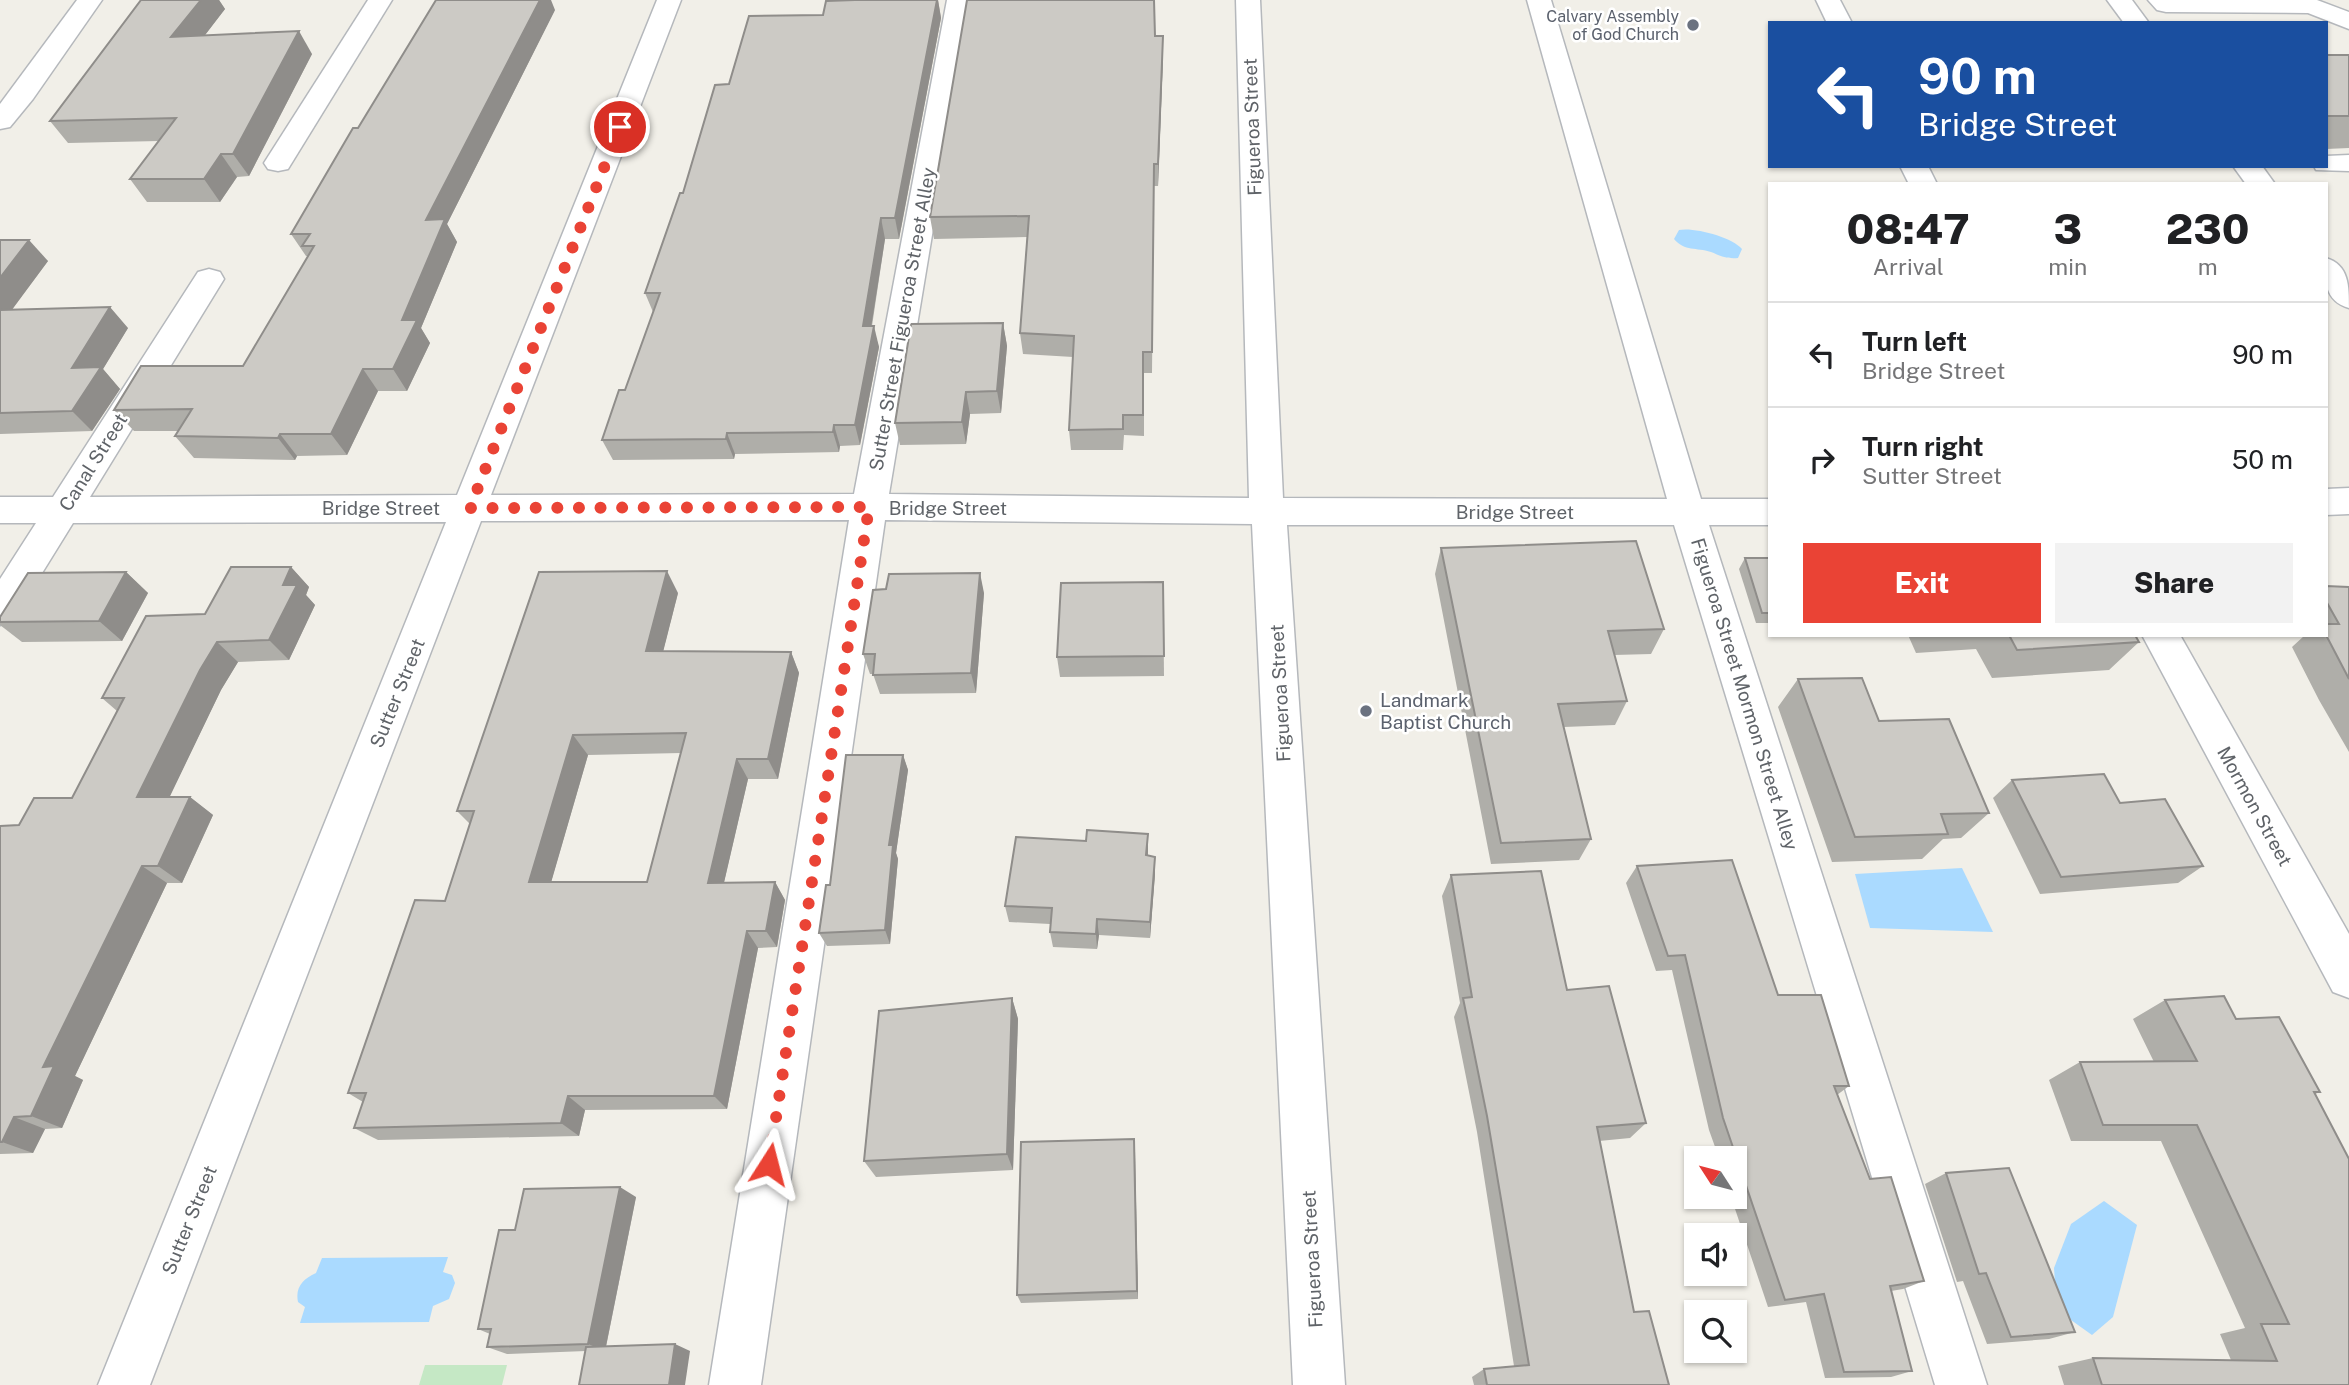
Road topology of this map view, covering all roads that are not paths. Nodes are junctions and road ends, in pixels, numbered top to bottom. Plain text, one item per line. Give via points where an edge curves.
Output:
1 (90, 0) edge
2 (380, 0) edge
3 (670, 0) edge
4 (959, 0) edge
5 (1248, 0) edge
6 (1539, 0) edge
7 (1828, 0) edge
8 (2119, 0) edge
9 (2169, 9) edge
10 (1839, 21) edge
11 (2135, 21) edge
12 (2349, 21) edge
13 (0, 121) edge
14 (278, 163) dead end
15 (2349, 163) edge
16 (2328, 164) edge
17 (2249, 168) edge
18 (2259, 182) edge
19 (2328, 271) edge
20 (208, 279) dead end
21 (2349, 298) edge
22 (2349, 501) edge
23 (2328, 502) edge
24 (869, 507) junction
25 (470, 508) junction
26 (0, 510) edge
27 (63, 510) junction
28 (1269, 510) junction
29 (1768, 512) edge
30 (1688, 513) junction
31 (0, 610) edge
32 (2162, 637) edge
33 (2349, 977) edge
34 (124, 1385) edge
35 (735, 1385) edge
36 (1319, 1385) edge
37 (1961, 1385) edge

1 - 13 street
2 - 14 street
3 - 25 street, Sutter Street
4 - 24 street, Sutter Street Figueroa Street Alley
5 - 28 street, Figueroa Street via 1263,476
6 - 30 street, Figueroa Street Mormon Street Alley
7 - 10 street
8 - 11 street
9 - 12 street via 2311,6
15 - 16 street
17 - 18 street
19 - 21 street
20 - 27 street, Canal Street
22 - 23 street
24 - 25 street, Bridge Street
24 - 28 street, Bridge Street
24 - 35 street, Sutter Street Figueroa Street Alley
25 - 27 street, Bridge Street
25 - 34 street, Sutter Street
26 - 27 street, Bridge Street
27 - 31 street, Canal Street
28 - 30 street, Bridge Street
28 - 36 street, Figueroa Street
29 - 30 street, Bridge Street
30 - 37 street, Figueroa Street Mormon Street Alley
32 - 33 street, Mormon Street

